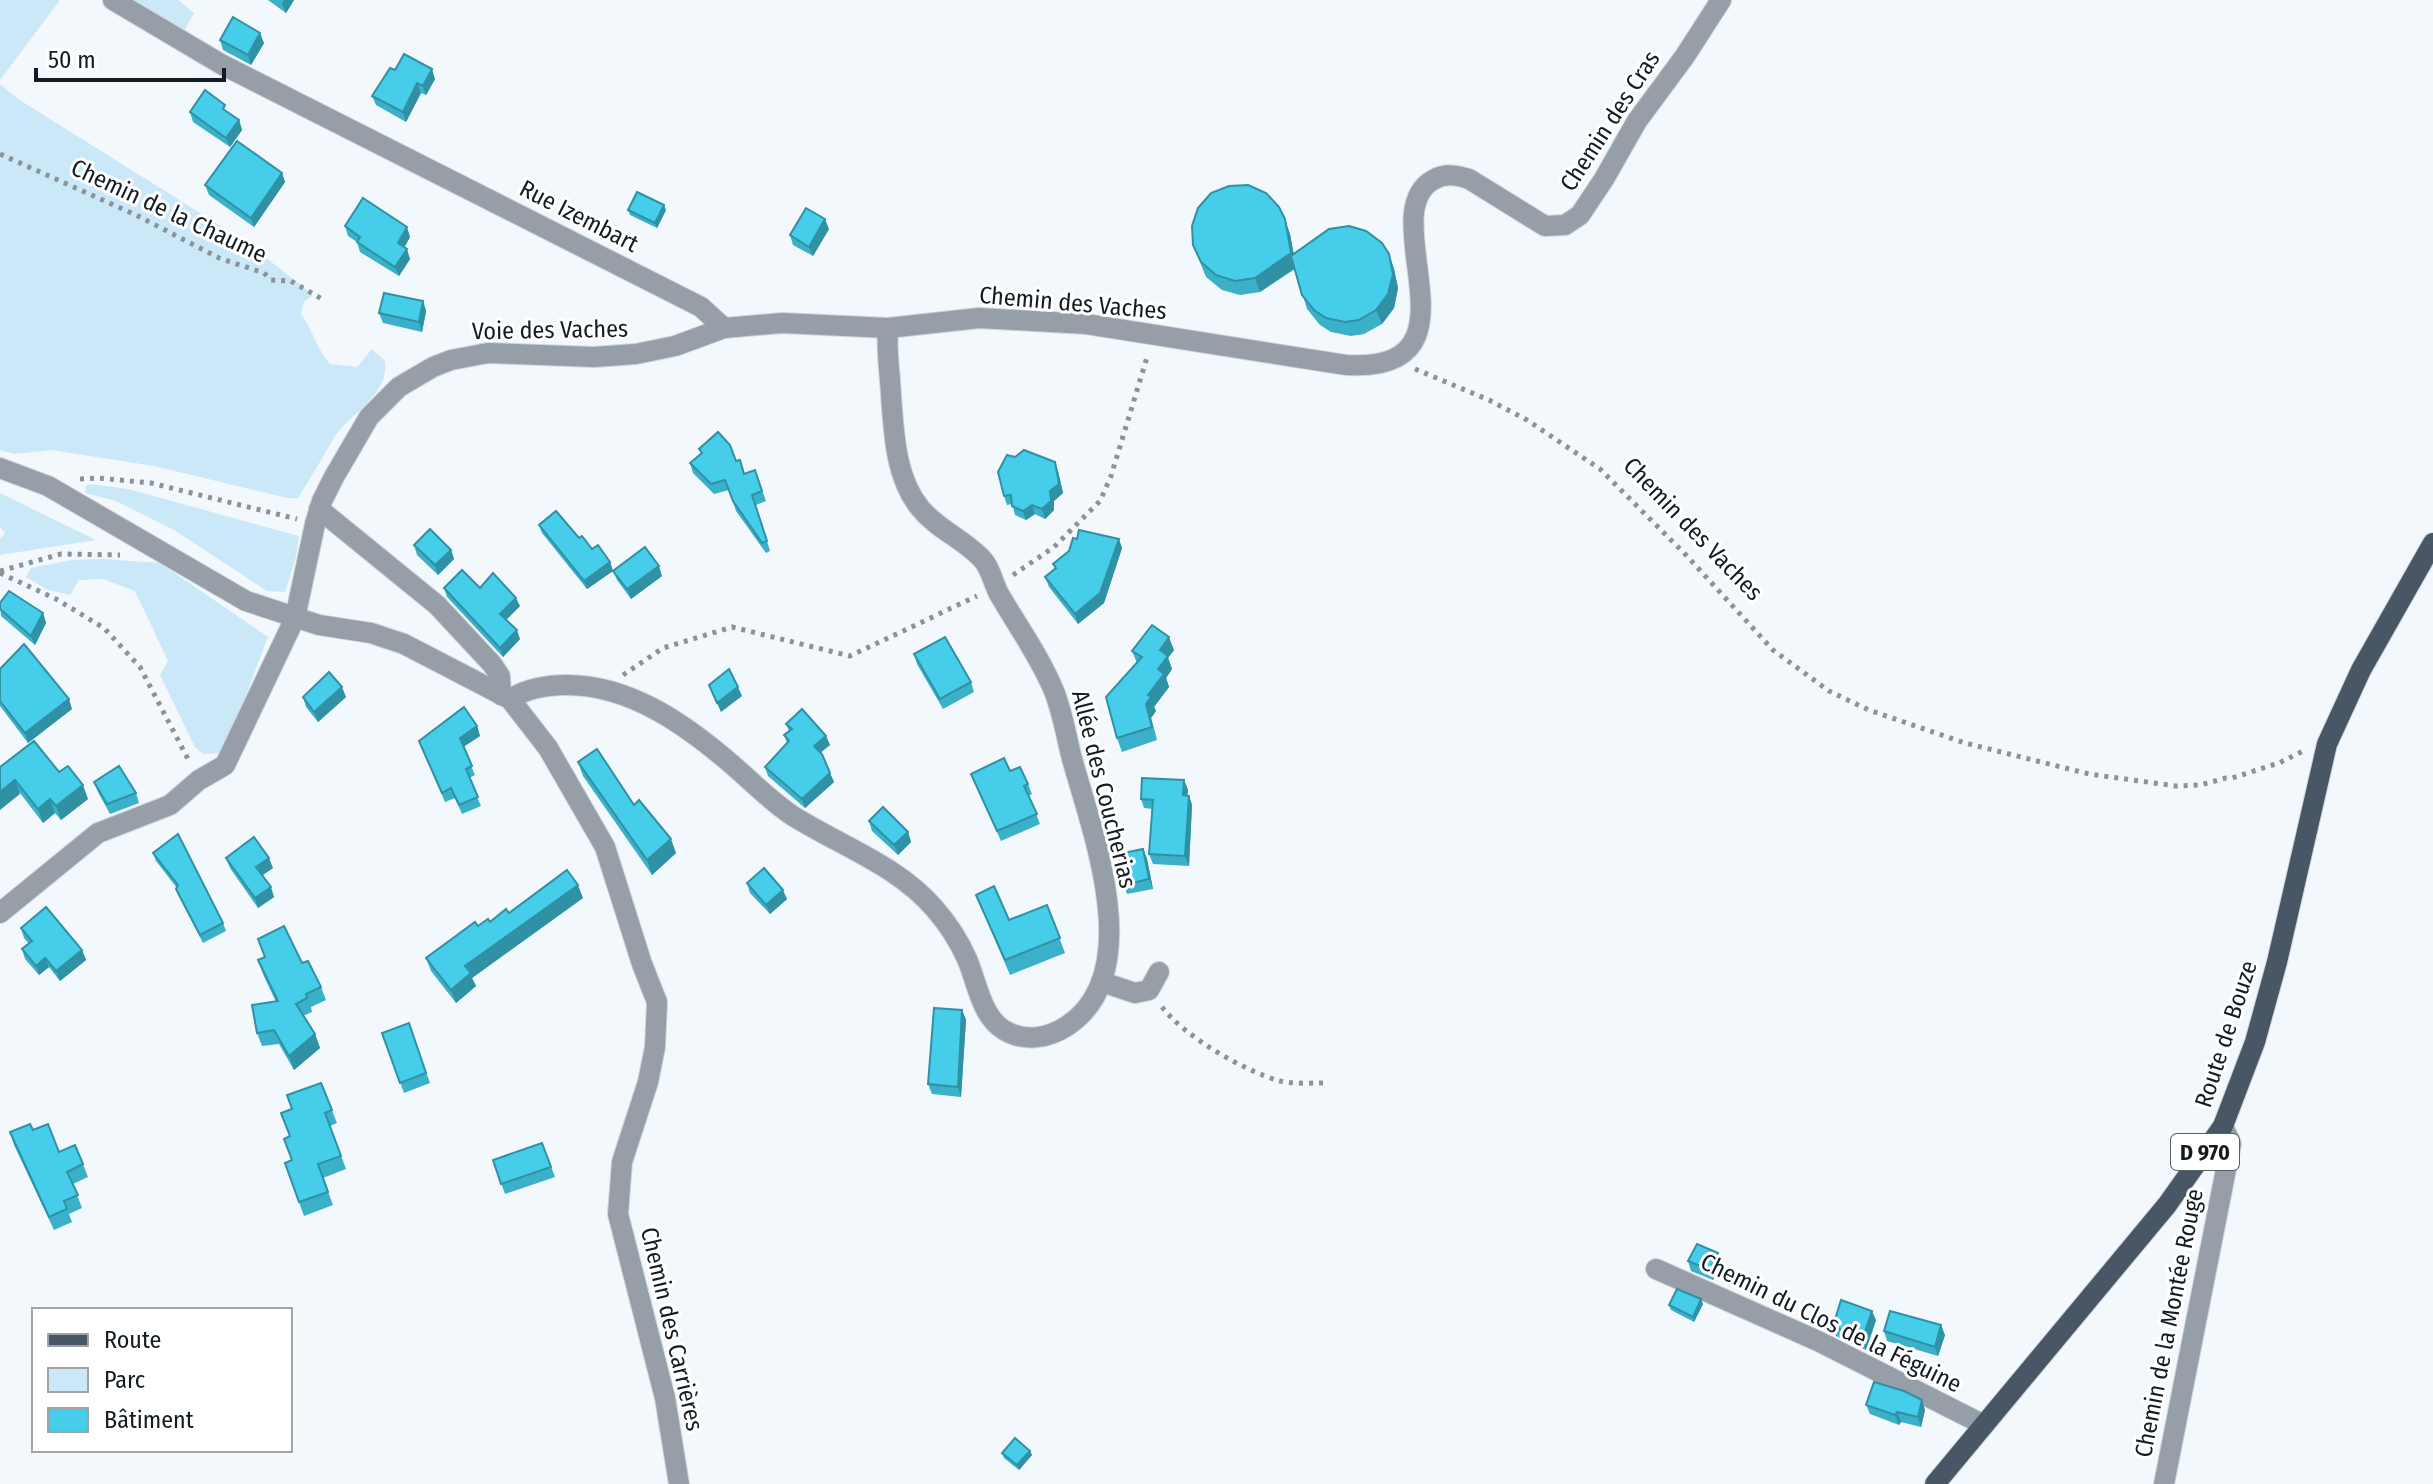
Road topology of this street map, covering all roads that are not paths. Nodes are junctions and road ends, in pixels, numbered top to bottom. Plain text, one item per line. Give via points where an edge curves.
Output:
1 (1721, 0) edge
2 (112, 1) edge
3 (724, 328) junction
4 (888, 328) junction
5 (1399, 356) joint
6 (0, 468) edge
7 (317, 517) junction
8 (2433, 543) edge
9 (295, 618) junction
10 (505, 697) junction
11 (0, 913) edge
12 (1159, 972) dead end
13 (1102, 982) junction
14 (2223, 1126) junction
15 (1656, 1269) dead end
16 (1984, 1425) junction
17 (679, 1484) edge
18 (1935, 1484) edge
19 (2164, 1484) edge

1 - 5 street, Chemin des Cras via 1573,221 1545,226 1457,175 1427,184 1414,213 1421,296 1418,328
2 - 3 street, Rue Izembart via 221,64 701,307
3 - 4 street, Chemin des Vaches via 782,323
3 - 7 street, Voie des Vaches via 636,354 488,353 433,367 399,387 369,417
4 - 5 street, Chemin des Vaches via 979,318 1086,324 1346,365 1374,366
4 - 13 street, Allée des Coucherias via 892,423 906,484 921,510 986,562 1054,691 1100,856 1108,921
6 - 9 street via 48,486 246,601
7 - 9 street, Voie des Vaches
7 - 10 street via 437,605 500,676
8 - 14 main road, Route de Bouze / D 970 via 2361,670 2327,744 2266,1002
9 - 10 street via 404,644
9 - 11 street, Voie des Vaches via 225,765 170,805 98,833
10 - 13 street, Allée des Coucherias via 557,685 608,690 649,706 695,735 781,808 881,864 918,892 957,939 986,1010 1005,1031 1029,1038 1055,1033 1079,1018
10 - 17 street, Chemin des Carrières via 548,748 605,847 657,1002 651,1067 622,1162 618,1214 665,1398
12 - 13 street via 1149,990 1135,993
14 - 16 main road, Route de Bouze / D 970 via 2159,1216
14 - 19 street, Chemin de la Montée Rouge via 2231,1144
15 - 16 street, Chemin du Clos de la Féguine via 1818,1341
16 - 18 main road, Route de Bouze / D 970

